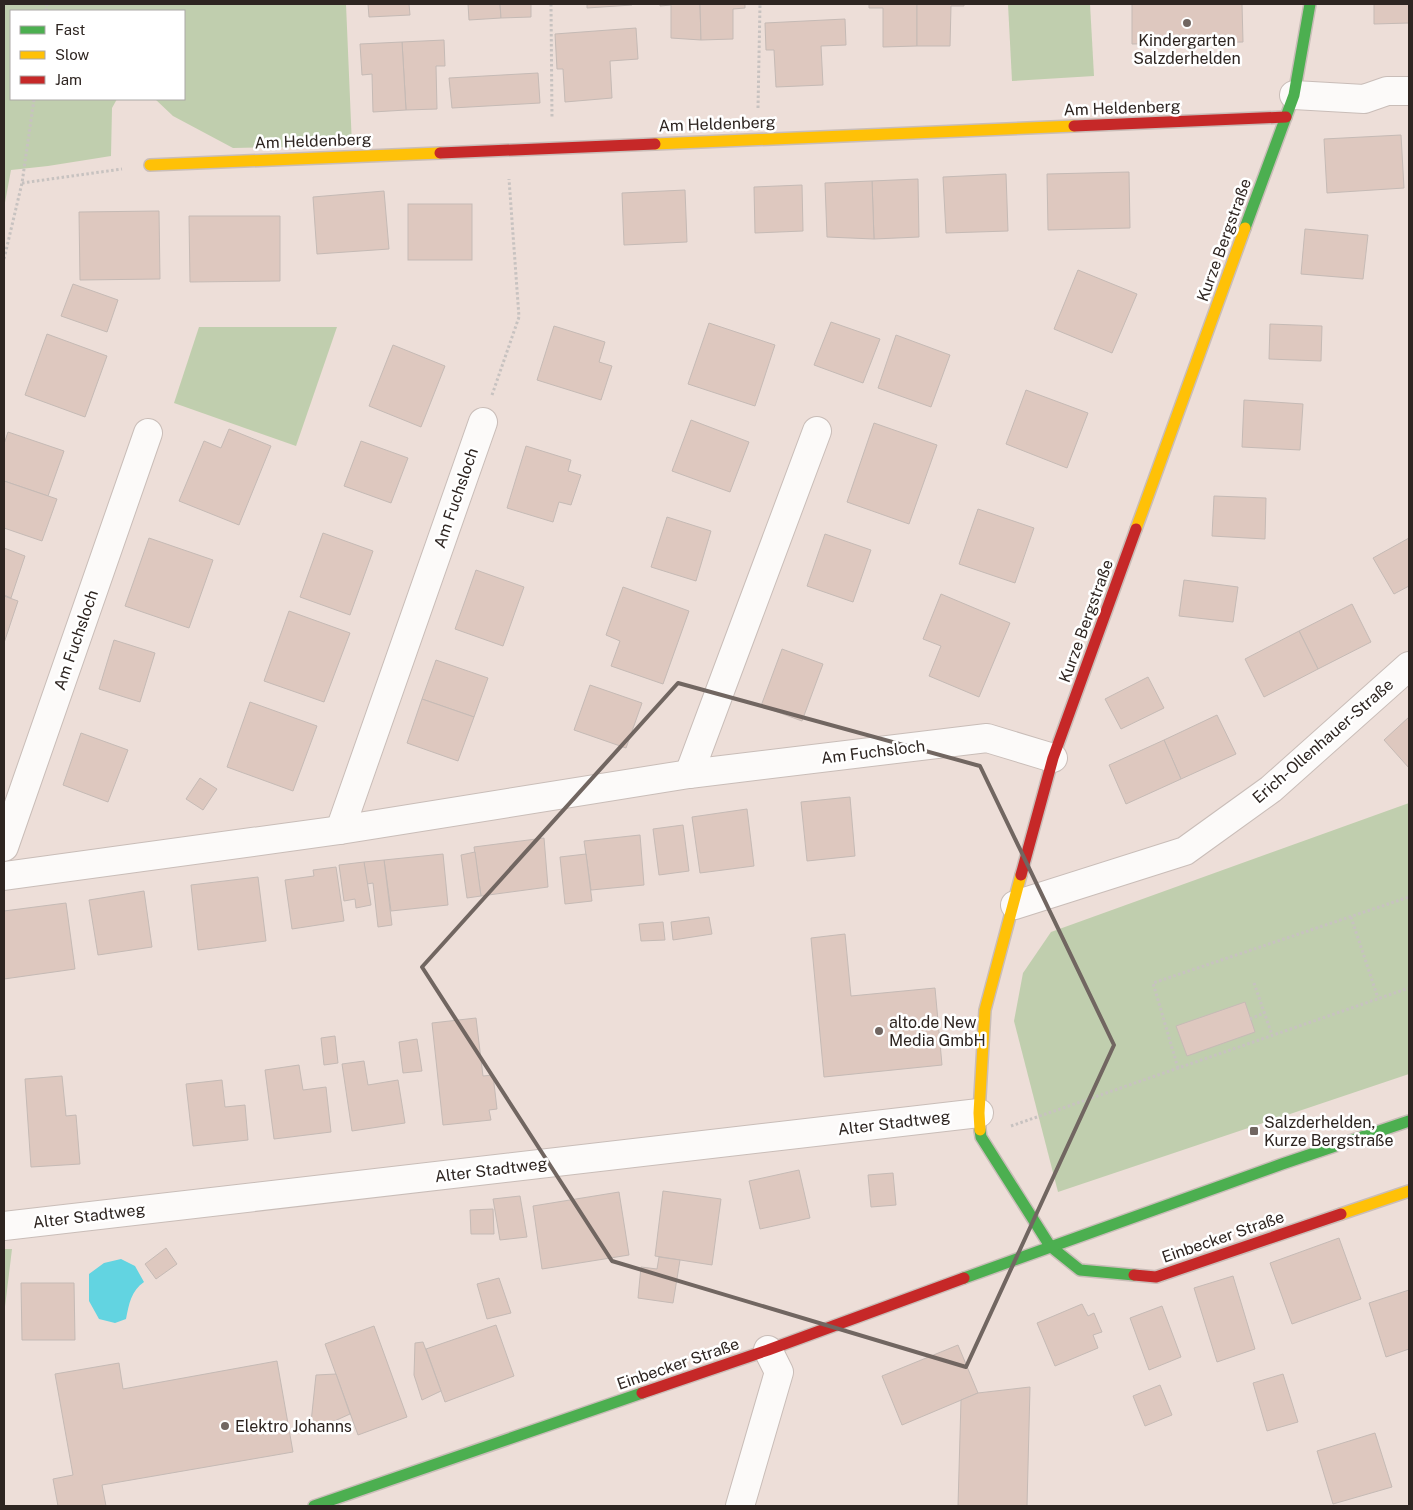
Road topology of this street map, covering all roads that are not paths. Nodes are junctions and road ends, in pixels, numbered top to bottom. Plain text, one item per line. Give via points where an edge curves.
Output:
1 (1310, 4) edge
2 (1409, 91) edge
3 (1290, 106) junction
4 (150, 165) road end
5 (483, 422) road end
6 (817, 431) dead end
7 (148, 433) dead end
8 (1409, 666) edge
9 (1053, 758) junction
10 (689, 774) junction
11 (340, 830) junction
12 (4, 847) edge
13 (4, 876) edge
14 (1014, 905) junction
15 (1409, 1121) edge
16 (980, 1125) junction
17 (1409, 1191) edge
18 (4, 1226) edge
19 (1050, 1246) junction
20 (768, 1350) junction
21 (314, 1506) edge
22 (740, 1506) edge

1 - 3 street, Kurze Bergstraße
2 - 3 street via 1387,91 1364,99
3 - 4 street, Am Heldenberg via 758,139
3 - 9 street, Kurze Bergstraße
5 - 11 street, Am Fuchsloch
6 - 10 street
7 - 12 street, Am Fuchsloch
8 - 14 street, Erich-Ollenhauer-Straße via 1271,789 1185,851
9 - 10 street, Am Fuchsloch via 987,738
9 - 14 street, Kurze Bergstraße
10 - 11 street, Am Fuchsloch
11 - 13 street, Am Fuchsloch
14 - 16 street, Kurze Bergstraße via 985,1010
15 - 19 street, Einbecker Straße
16 - 18 street, Alter Stadtweg
16 - 19 street
17 - 19 street, Einbecker Straße via 1156,1277 1080,1270
19 - 20 street, Einbecker Straße
20 - 21 street, Einbecker Straße
20 - 22 street via 779,1372

